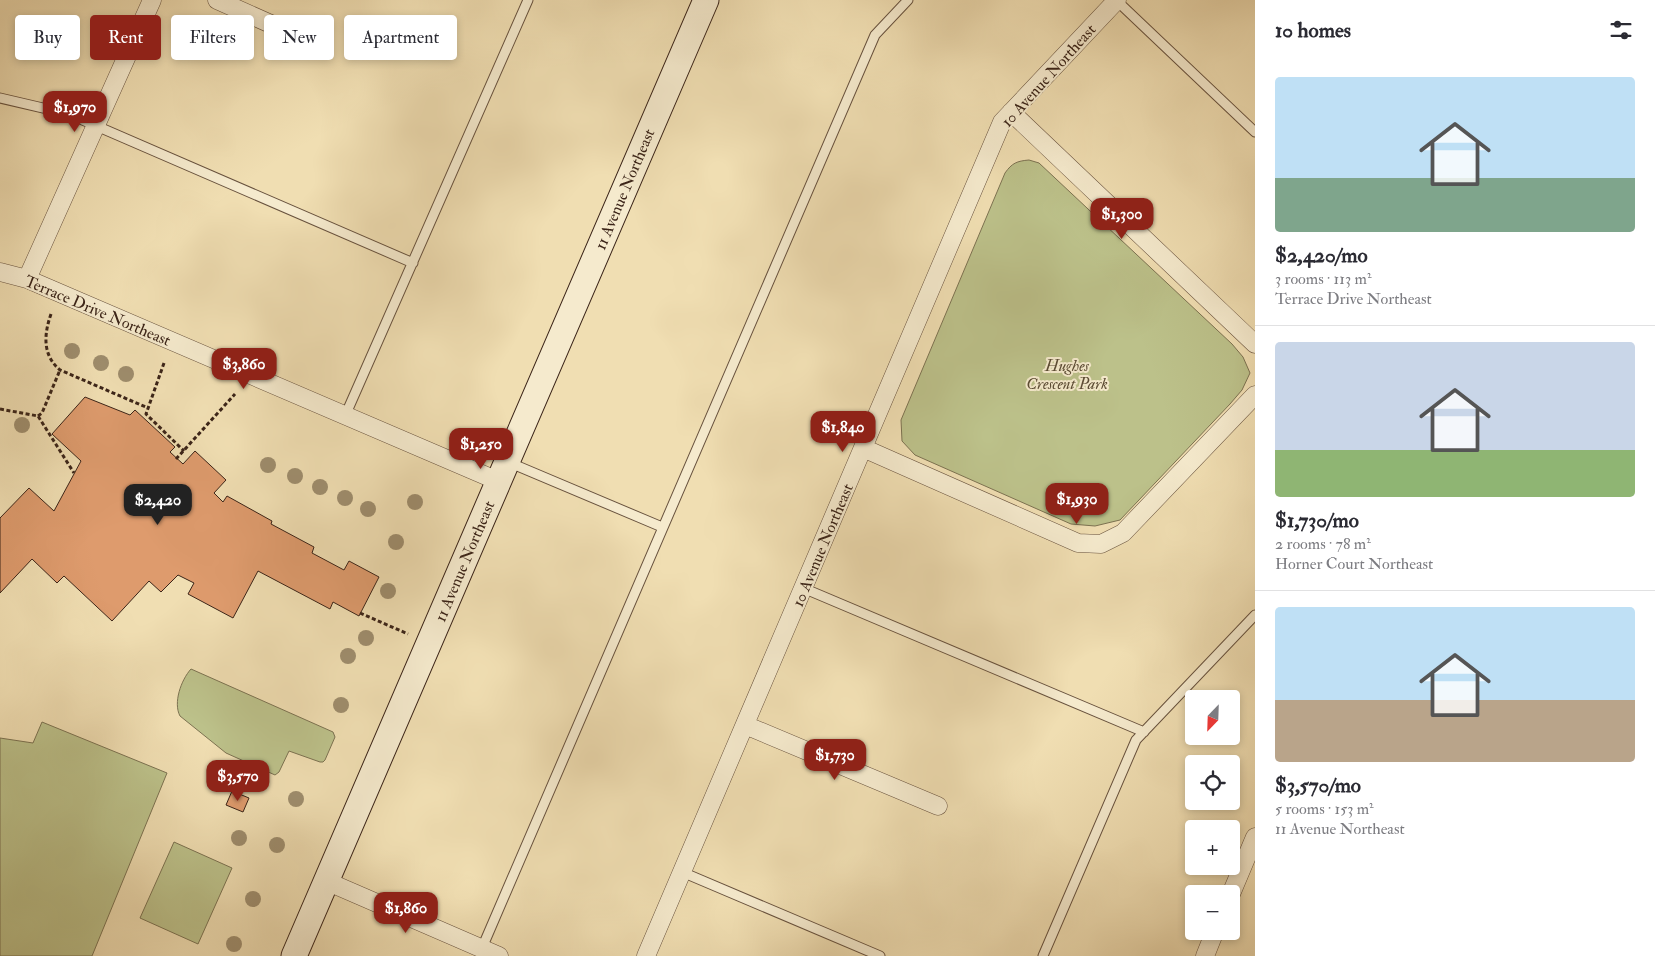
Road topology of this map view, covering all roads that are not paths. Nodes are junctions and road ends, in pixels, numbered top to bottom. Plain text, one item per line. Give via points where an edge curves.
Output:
1 (152, 0) edge
2 (217, 0) edge
3 (528, 0) edge
4 (706, 0) edge
5 (908, 0) edge
6 (1117, 0) edge
7 (264, 21) edge
8 (0, 98) edge
9 (1011, 112) junction
10 (96, 126) junction
11 (1255, 132) edge
12 (413, 264) junction
13 (0, 272) edge
14 (27, 279) junction
15 (1255, 344) edge
16 (1255, 395) edge
17 (345, 416) junction
18 (863, 448) junction
19 (502, 471) junction
20 (662, 527) junction
21 (803, 588) junction
22 (1255, 615) edge
23 (745, 725) junction
24 (1144, 732) junction
25 (938, 806) dead end
26 (1255, 838) edge
27 (682, 872) junction
28 (326, 882) junction
29 (1235, 885) edge
30 (1212, 940) edge
31 (482, 948) junction
32 (294, 956) edge
33 (499, 956) edge
34 (646, 956) edge
35 (880, 956) edge
36 (1044, 956) edge
37 (1205, 956) edge

1 - 10 street
2 - 7 street
3 - 12 lane
4 - 19 street, 11 Avenue Northeast
5 - 20 lane via 875,35
6 - 9 street, 10 Avenue Northeast
6 - 11 lane
8 - 10 lane via 60,112
9 - 15 street
9 - 18 street, 10 Avenue Northeast via 1002,122
10 - 12 lane
10 - 14 street
12 - 17 lane
13 - 14 street, Terrace Drive Northeast
14 - 17 street, Terrace Drive Northeast
16 - 18 street via 1123,533 1102,544 1078,543
17 - 19 street, Terrace Drive Northeast
18 - 21 street, 10 Avenue Northeast
19 - 20 lane
19 - 28 street, 11 Avenue Northeast
20 - 31 lane
21 - 23 street, 10 Avenue Northeast
21 - 24 lane
22 - 24 lane
23 - 25 street
23 - 27 street, 10 Avenue Northeast
24 - 36 lane via 1136,740
26 - 29 street
27 - 34 street, 10 Avenue Northeast
27 - 35 lane
28 - 31 street
28 - 32 street, 11 Avenue Northeast
30 - 37 street
31 - 33 street

